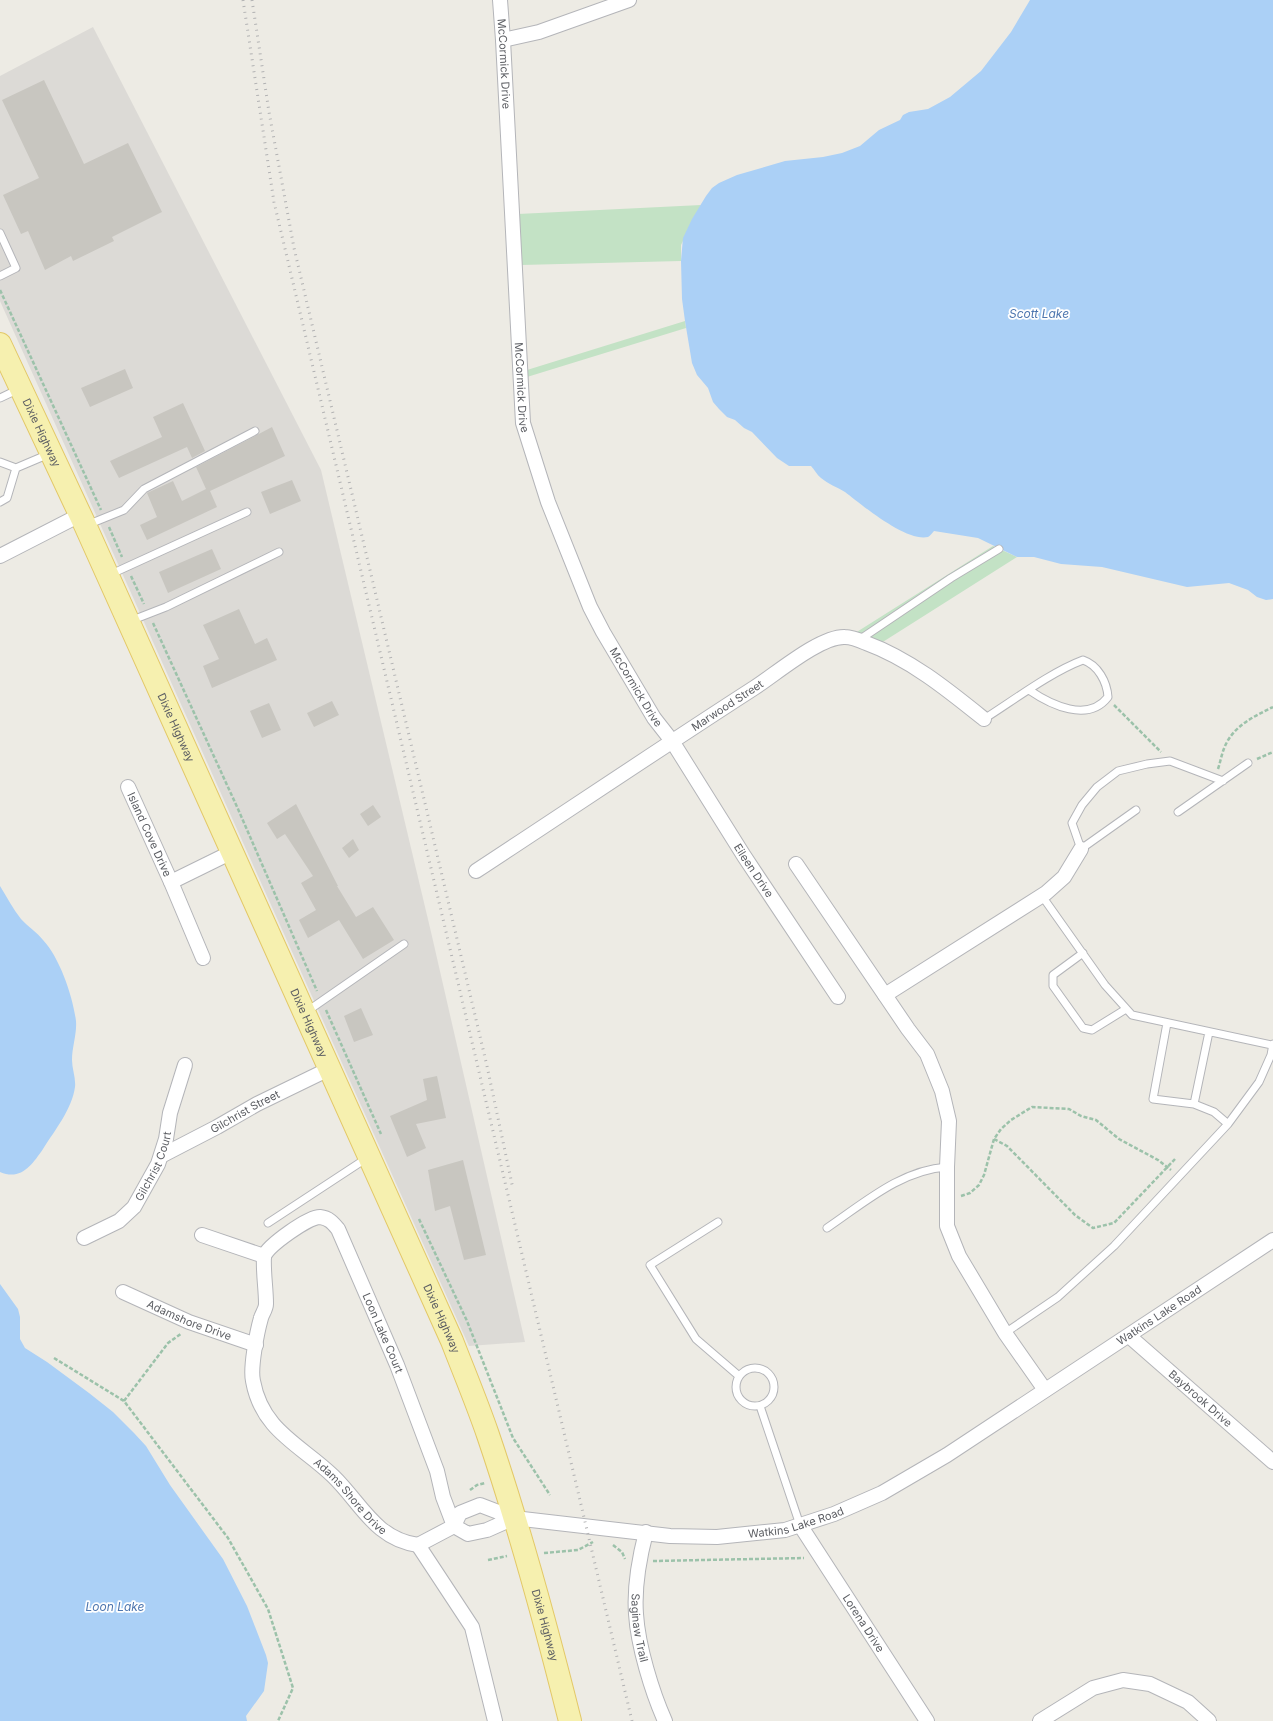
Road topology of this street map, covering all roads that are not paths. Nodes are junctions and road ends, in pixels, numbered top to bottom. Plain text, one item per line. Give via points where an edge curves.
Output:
1 (500, 0) edge
2 (629, 0) edge
3 (503, 40) junction
4 (0, 233) edge
5 (0, 276) edge
6 (0, 344) edge
7 (21, 388) junction
8 (0, 398) edge
9 (255, 431) dead end
10 (52, 453) junction
11 (0, 462) edge
12 (16, 468) junction
13 (0, 502) edge
14 (247, 512) dead end
15 (90, 519) junction
16 (999, 549) dead end
17 (278, 552) dead end
18 (0, 556) edge
19 (107, 576) junction
20 (128, 622) junction
21 (859, 640) junction
22 (1029, 690) junction
23 (984, 719) joint
24 (672, 741) junction
25 (1248, 763) road end
26 (1223, 781) junction
27 (128, 787) dead end
28 (1136, 810) dead end
29 (1178, 812) dead end
30 (1081, 849) junction
31 (232, 852) junction
32 (796, 864) dead end
33 (476, 871) dead end
34 (172, 882) junction
35 (1042, 896) junction
36 (404, 944) dead end
37 (1083, 953) junction
38 (203, 958) dead end
39 (885, 996) junction
40 (838, 997) dead end
41 (1126, 1009) junction
42 (304, 1013) junction
43 (1167, 1023) junction
44 (1209, 1032) junction
45 (1273, 1045) edge
46 (185, 1065) dead end
47 (329, 1069) junction
48 (1194, 1104) junction
49 (1228, 1124) junction
50 (161, 1156) junction
51 (369, 1157) junction
52 (947, 1167) junction
53 (718, 1222) dead end
54 (268, 1223) dead end
55 (827, 1228) dead end
56 (202, 1235) dead end
57 (84, 1238) dead end
58 (1273, 1240) edge
59 (264, 1256) junction
60 (123, 1292) dead end
61 (1006, 1333) junction
62 (1129, 1336) junction
63 (256, 1345) junction
64 (739, 1376) junction
65 (1045, 1390) junction
66 (760, 1406) junction
67 (1273, 1462) edge
68 (514, 1518) junction
69 (800, 1525) junction
70 (454, 1526) junction
71 (646, 1532) junction
72 (418, 1545) junction
73 (495, 1721) edge
74 (570, 1721) edge
75 (665, 1721) edge
76 (927, 1721) edge
77 (1040, 1721) edge
78 (1209, 1721) edge

1 - 3 street, McCormick Drive
2 - 3 street via 539,32
3 - 24 street, McCormick Drive via 523,423 548,502 590,607 654,718
4 - 5 lane via 16,268
6 - 7 main road, Dixie Highway
7 - 8 lane
7 - 10 main road, Dixie Highway
9 - 15 lane via 144,489 124,510
10 - 12 lane
10 - 15 main road, Dixie Highway
11 - 12 lane
12 - 13 lane via 7,498
14 - 19 lane
15 - 18 street
15 - 19 main road, Dixie Highway
16 - 21 lane
17 - 20 lane
19 - 20 main road, Dixie Highway
20 - 31 main road, Dixie Highway
21 - 23 street, Marwood Street via 887,652 924,674
21 - 24 street, Marwood Street via 844,637 810,650
22 - 22 lane via 1069,665 1083,660 1096,667 1108,687 1108,697 1104,703 1076,711 1041,698
22 - 23 lane
24 - 33 street, Marwood Street
24 - 40 street, Eileen Drive via 744,856
25 - 26 lane
26 - 29 lane
26 - 30 lane via 1170,761 1118,771 1097,787 1082,805 1072,823
27 - 34 street, Island Cove Drive
28 - 30 lane
30 - 35 street via 1064,877
31 - 34 street, Island Cove Drive
31 - 42 main road, Dixie Highway
32 - 39 street
34 - 38 street, Island Cove Drive
35 - 37 lane
35 - 39 street
36 - 42 lane
37 - 41 lane via 1105,985
37 - 41 lane via 1053,975 1053,986 1083,1028 1092,1030
39 - 52 street via 927,1054 942,1091 950,1121
41 - 43 lane via 1132,1016
42 - 47 main road, Dixie Highway
43 - 44 lane
43 - 48 lane via 1153,1099
44 - 45 lane
44 - 48 lane
45 - 49 lane via 1259,1082
46 - 50 street, Gilchrist Court via 170,1113
47 - 50 street, Gilchrist Street via 257,1104
47 - 51 main road, Dixie Highway
48 - 49 lane via 1214,1112
49 - 61 lane via 1114,1246 1058,1298
50 - 57 street, Gilchrist Court via 134,1207 118,1221
51 - 54 lane
51 - 68 main road, Dixie Highway via 452,1341 488,1434
52 - 55 lane via 931,1168 906,1177
52 - 61 street via 947,1226 959,1256
53 - 64 lane via 650,1265 696,1340
56 - 59 street
58 - 62 street, Watkins Lake Road
59 - 63 street, Adams Shore Drive via 266,1305
59 - 70 street, Loon Lake Court via 280,1239 319,1217 333,1222 338,1229 397,1365 437,1471
60 - 63 street, Adamshore Drive via 196,1324
61 - 65 street
62 - 65 street, Watkins Lake Road
62 - 67 street, Baybrook Drive
63 - 72 street, Adams Shore Drive via 252,1381 262,1408 275,1428 332,1475 374,1523 391,1536
64 - 66 lane via 736,1388 741,1401 746,1405
64 - 66 lane via 744,1371 756,1368 768,1372 772,1377 773,1395
65 - 69 street, Watkins Lake Road via 947,1455 882,1493 834,1514
66 - 69 lane
68 - 70 street via 487,1530 468,1534
68 - 70 street, Watkins Lake Road via 480,1505 460,1512
68 - 71 street, Watkins Lake Road
68 - 74 main road, Dixie Highway via 535,1585
69 - 71 street, Watkins Lake Road via 785,1530 724,1537 670,1536
69 - 76 street, Lorena Drive
70 - 72 street, Watkins Lake Road
71 - 75 street, Saginaw Trail via 632,1560 636,1615 651,1684
72 - 73 street via 472,1627
77 - 78 street via 1093,1688 1122,1680 1150,1684 1188,1702

